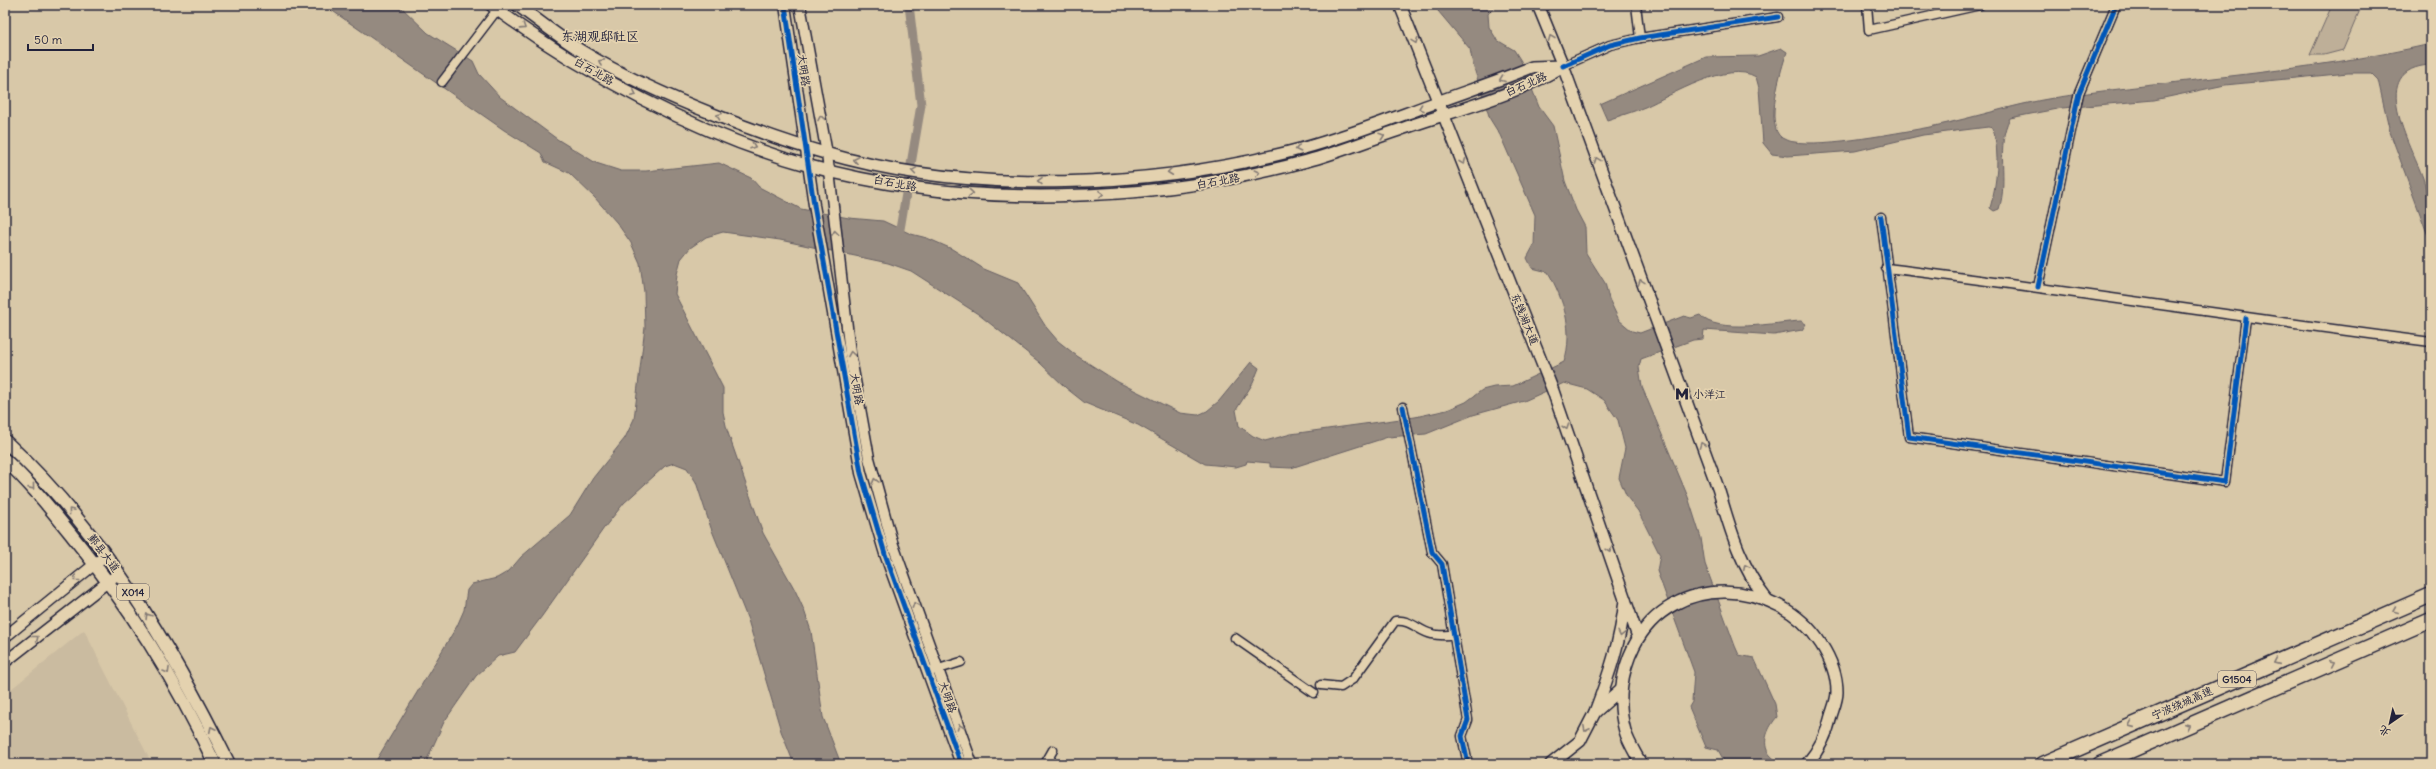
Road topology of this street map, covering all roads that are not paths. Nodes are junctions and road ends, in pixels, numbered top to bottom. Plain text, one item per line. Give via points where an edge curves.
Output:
1 (517, 5) edge
2 (785, 5) edge
3 (800, 5) edge
4 (1400, 5) edge
5 (1538, 5) edge
6 (1636, 5) edge
7 (1867, 5) edge
8 (1980, 5) edge
9 (2116, 5) edge
10 (494, 7) edge
11 (1778, 17) dead end
12 (1640, 38) junction
13 (1563, 66) junction
14 (442, 82) dead end
15 (1438, 101) junction
16 (1444, 114) junction
17 (806, 147) junction
18 (827, 154) junction
19 (808, 166) junction
20 (829, 171) junction
21 (1881, 217) dead end
22 (1886, 268) junction
23 (2038, 287) junction
24 (2246, 318) junction
25 (2431, 342) edge
26 (1403, 407) dead end
27 (5, 441) edge
28 (5, 460) edge
29 (106, 555) junction
30 (95, 564) junction
31 (119, 573) junction
32 (109, 581) junction
33 (1625, 595) junction
34 (2431, 595) edge
35 (1767, 600) junction
36 (2431, 620) edge
37 (1454, 635) junction
38 (5, 636) edge
39 (1638, 637) junction
40 (1235, 638) dead end
41 (5, 662) edge
42 (961, 662) dead end
43 (939, 668) junction
44 (929, 672) junction
45 (1322, 685) dead end
46 (1620, 690) junction
47 (1314, 693) dead end
48 (1595, 712) junction
49 (1053, 750) dead end
50 (1816, 759) edge
51 (215, 764) edge
52 (229, 764) edge
53 (961, 764) edge
54 (972, 764) edge
55 (1045, 764) edge
56 (1468, 764) edge
57 (1550, 764) edge
58 (1641, 764) edge
59 (1807, 764) edge
60 (2043, 764) edge
61 (2100, 764) edge

17 -> 1 main road, 白石北路 via 716,115 632,80 580,50
2 - 17 street, 大明路
18 -> 3 street, 大明路
4 -> 15 main road, 东钱湖大道
13 -> 5 main road
6 - 12 street
7 - 8 street via 1869,30
9 - 23 street via 2079,93
10 - 14 street
10 -> 19 main road, 白石北路 via 578,62 656,105 727,137
11 - 12 street
12 - 13 street via 1610,45
13 -> 15 main road, 白石北路 via 1532,67
13 - 16 main road, 白石北路 via 1536,82
35 -> 13 main road via 1753,582 1737,550 1718,488
15 - 16 main road, 东钱湖大道
15 -> 18 main road, 白石北路 via 1304,148 1194,169 1098,180 1054,181 933,175
20 -> 16 main road, 白石北路 via 932,190 979,194 1060,195 1143,191 1194,185 1310,161
16 -> 33 main road, 东钱湖大道 via 1553,391
17 - 18 main road, 白石北路
17 - 19 street, 大明路
18 - 20 street, 大明路
19 - 20 main road, 白石北路
19 - 44 street, 大明路 via 861,473 885,554
43 -> 20 street, 大明路 via 892,542 869,458 850,353
21 - 22 street
22 - 23 street
22 - 24 street via 1909,437 2224,482
23 - 24 street
24 - 25 street
26 - 37 street via 1432,552 1442,564
29 -> 27 main road, 鄞县大道 / X014 via 33,466
28 -> 30 main road, 鄞县大道 / X014 via 26,479
29 - 30 street
29 - 31 main road, 鄞县大道 / X014
30 - 32 main road, 鄞县大道 / X014
30 -> 38 street
31 - 32 street
52 -> 31 main road, 鄞县大道 / X014 via 173,656
41 -> 32 street
32 -> 51 main road, 鄞县大道 / X014 via 162,662 191,713
33 - 39 main road, 东钱湖大道
33 -> 48 main road via 1622,628 1615,656
34 -> 60 highway, 宁波绕城高速 / G1504
35 - 39 main road via 1728,591 1696,594 1662,611
35 - 50 main road via 1788,610 1811,629 1831,660 1837,693
61 -> 36 highway, 宁波绕城高速 / G1504
37 - 45 street via 1434,635 1405,620 1395,621 1353,679 1341,687
37 - 56 street via 1468,720 1462,736
39 - 46 main road via 1626,662
40 - 47 street
42 - 43 street
43 - 44 street
54 -> 43 street, 大明路
44 - 53 street, 大明路
46 - 48 main road
46 - 58 main road via 1625,731
48 -> 57 main road via 1580,741
49 - 55 street
50 - 59 main road

